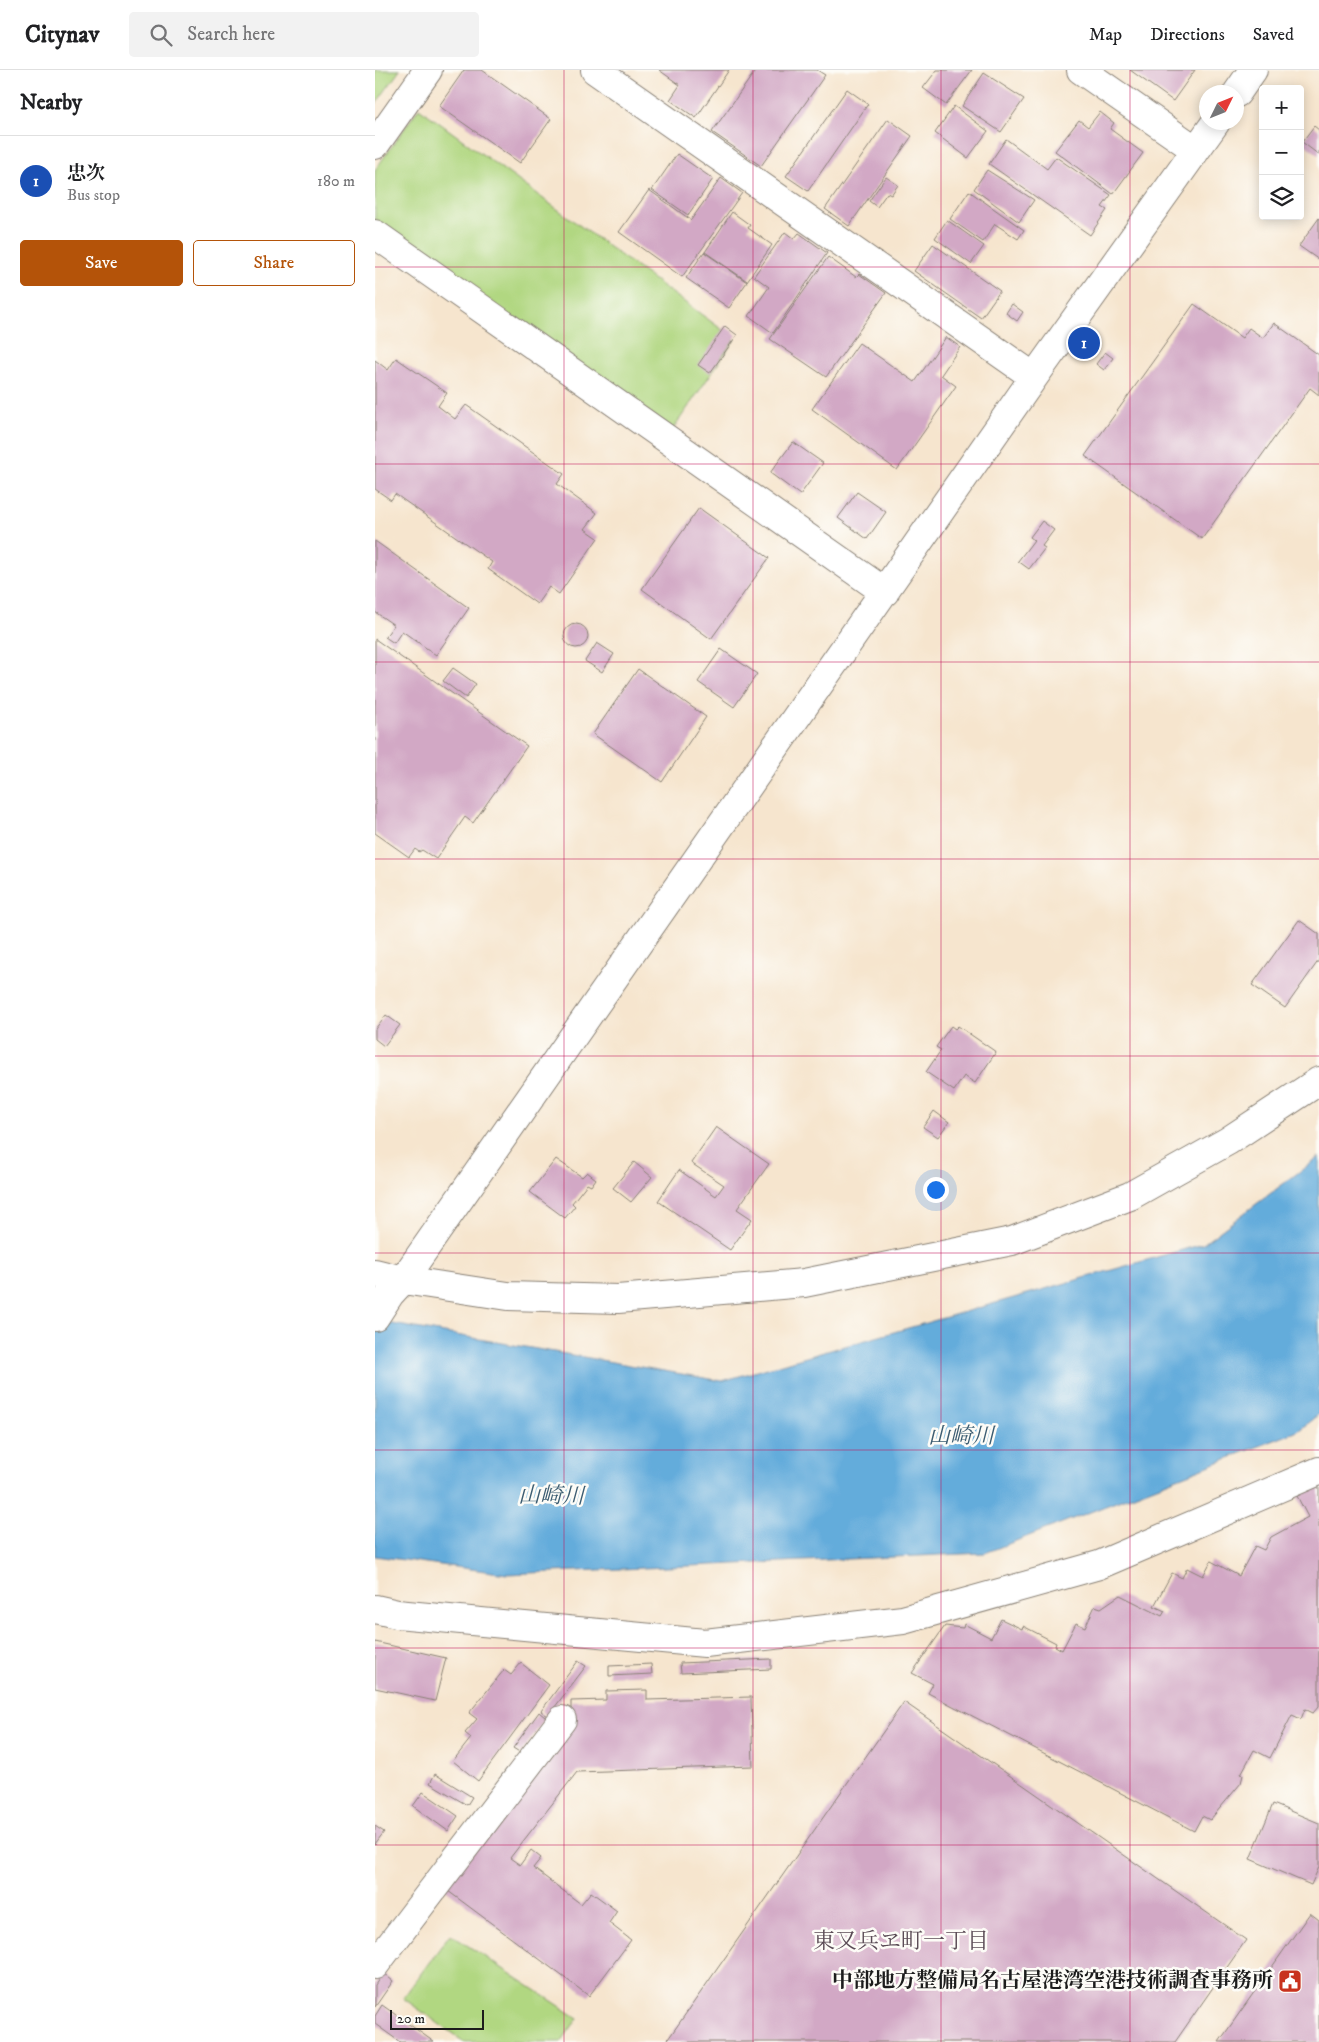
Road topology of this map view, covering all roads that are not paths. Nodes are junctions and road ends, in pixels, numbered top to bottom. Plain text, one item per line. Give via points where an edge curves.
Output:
1 (428, 70) edge
2 (595, 70) edge
3 (1081, 70) edge
4 (1253, 70) edge
5 (1243, 85) edge
6 (1210, 130) edge
7 (375, 145) edge
8 (1196, 150) junction
9 (375, 234) edge
10 (1034, 377) junction
11 (885, 592) junction
12 (1319, 1081) edge
13 (386, 1291) edge
14 (1319, 1471) edge
15 (375, 1609) edge
16 (562, 1720) dead end
17 (375, 1965) edge

1 - 7 street
2 - 10 street
3 - 8 street
4 - 5 street
6 - 8 street
8 - 10 street
9 - 11 street
10 - 11 street
11 - 13 street
12 - 13 street via 1228,1141 1130,1196 1012,1241 804,1283 619,1299
14 - 15 street via 1099,1565 903,1620 705,1643 397,1614
16 - 17 street

